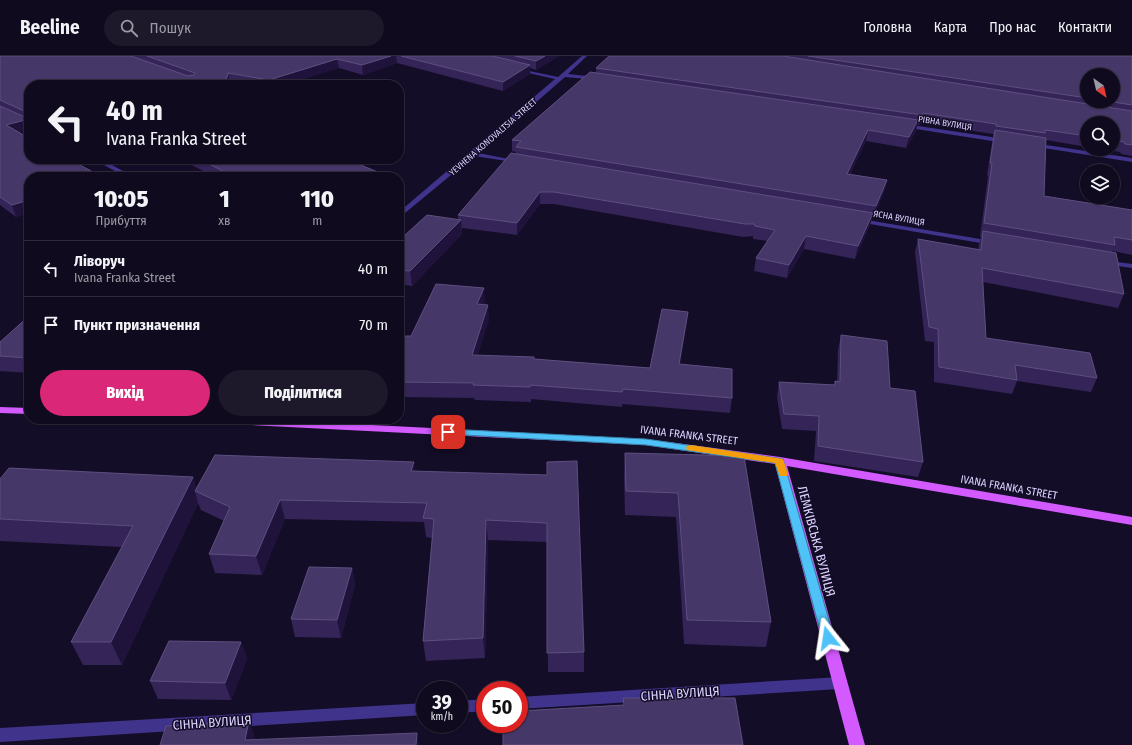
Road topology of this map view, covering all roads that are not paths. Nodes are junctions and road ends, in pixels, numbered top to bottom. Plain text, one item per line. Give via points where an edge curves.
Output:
1 (585, 56) edge
2 (510, 67) edge
3 (562, 77) junction
4 (604, 81) edge
5 (896, 124) edge
6 (1014, 142) edge
7 (1030, 145) edge
8 (473, 154) junction
9 (1132, 160) edge
10 (106, 164) edge
11 (528, 164) edge
12 (121, 172) edge
13 (404, 212) edge
14 (850, 218) edge
15 (999, 244) edge
16 (1101, 261) edge
17 (1132, 266) edge
18 (0, 410) edge
19 (24, 411) edge
20 (344, 424) edge
21 (780, 461) junction
22 (1132, 521) edge
23 (840, 683) junction
24 (528, 702) edge
25 (416, 710) edge
26 (0, 735) edge
27 (857, 745) edge

1 - 3 street, YEVHENA KONOVALTSIA STREET
2 - 3 street
3 - 4 street
3 - 8 street, YEVHENA KONOVALTSIA STREET
5 - 6 street, РІВНА ВУЛИЦЯ
7 - 9 street
8 - 11 street
8 - 13 street, YEVHENA KONOVALTSIA STREET
10 - 12 street
14 - 15 street, ЯСНА ВУЛИЦЯ
16 - 17 street
18 - 19 main road
20 - 21 main road, IVANA FRANKA STREET via 646,442
21 - 22 main road, IVANA FRANKA STREET
21 - 23 main road, ЛЕМКІВСЬКА ВУЛИЦЯ
23 - 24 street, СІННА ВУЛИЦЯ
23 - 27 main road, ЛЕМКІВСЬКА ВУЛИЦЯ
25 - 26 street, СІННА ВУЛИЦЯ

